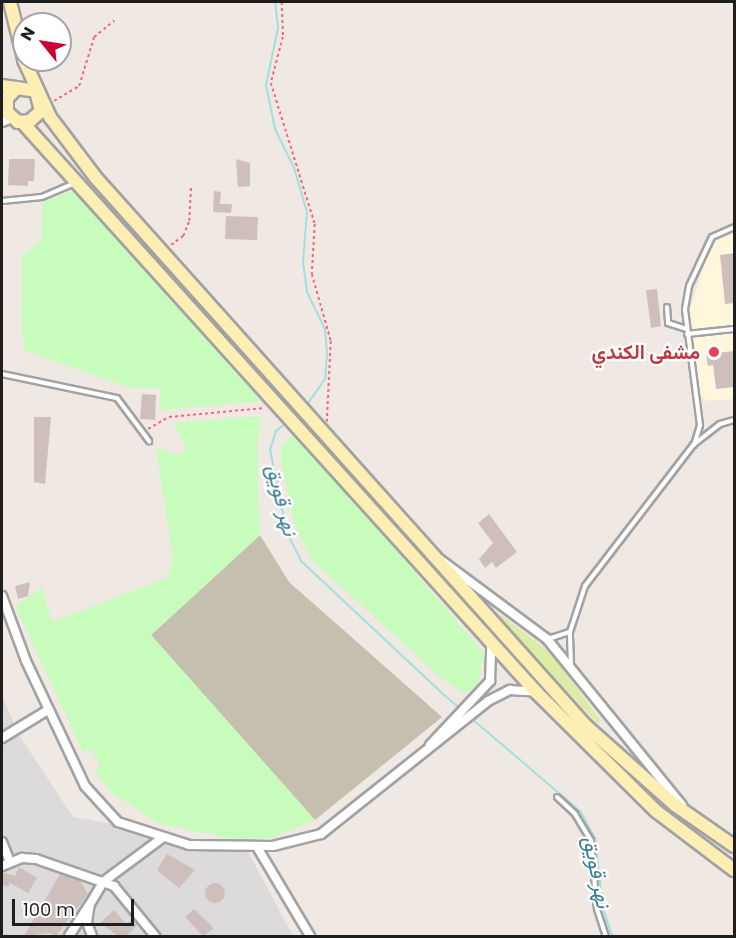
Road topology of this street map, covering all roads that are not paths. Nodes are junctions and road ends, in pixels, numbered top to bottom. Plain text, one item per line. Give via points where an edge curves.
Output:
1 (29, 72) edge
2 (2, 86) edge
3 (16, 88) junction
4 (2, 98) edge
5 (42, 102) junction
6 (11, 119) edge
7 (78, 183) junction
8 (2, 201) edge
9 (735, 227) edge
10 (667, 307) dead end
11 (735, 329) edge
12 (687, 332) junction
13 (2, 374) edge
14 (735, 420) edge
15 (149, 441) dead end
16 (693, 445) junction
17 (431, 553) junction
18 (2, 596) edge
19 (570, 632) junction
20 (547, 639) junction
21 (491, 642) junction
22 (571, 666) junction
23 (536, 692) junction
24 (484, 699) junction
25 (48, 711) junction
26 (2, 738) edge
27 (557, 797) dead end
28 (693, 817) junction
29 (162, 838) junction
30 (2, 842) edge
31 (735, 846) edge
32 (257, 847) junction
33 (10, 862) junction
34 (2, 866) edge
35 (735, 870) edge
36 (103, 882) junction
37 (90, 904) junction
38 (69, 936) edge
39 (92, 936) edge
40 (155, 936) edge
41 (310, 936) edge
42 (606, 936) edge

1 - 5 main road
2 - 3 main road
3 - 5 main road via 30,88
3 - 6 main road via 7,98
4 - 6 main road
5 - 6 main road via 40,111
5 - 17 main road via 96,178
6 - 7 main road
7 - 8 lane via 42,197
7 - 21 main road
9 - 12 lane via 712,237 700,258 689,286
10 - 12 lane via 668,323
11 - 12 lane
12 - 16 lane via 700,425
13 - 15 lane via 117,398
14 - 16 lane via 720,424
16 - 19 lane via 585,586
17 - 20 street
17 - 28 main road via 586,726
18 - 25 street
19 - 20 lane
19 - 22 lane
20 - 22 street
21 - 23 main road
21 - 24 street via 490,681
22 - 28 street
23 - 24 street via 510,690
23 - 35 main road via 656,811
24 - 32 street via 321,834
25 - 26 street
25 - 29 street via 85,786 118,822
27 - 42 lane via 575,814 591,841 597,909
28 - 31 main road
29 - 32 street via 218,849
29 - 36 street
30 - 33 street
32 - 41 street
33 - 34 street
33 - 36 street via 36,859
36 - 37 street
36 - 40 street via 114,886
37 - 38 street
37 - 39 street via 87,922

